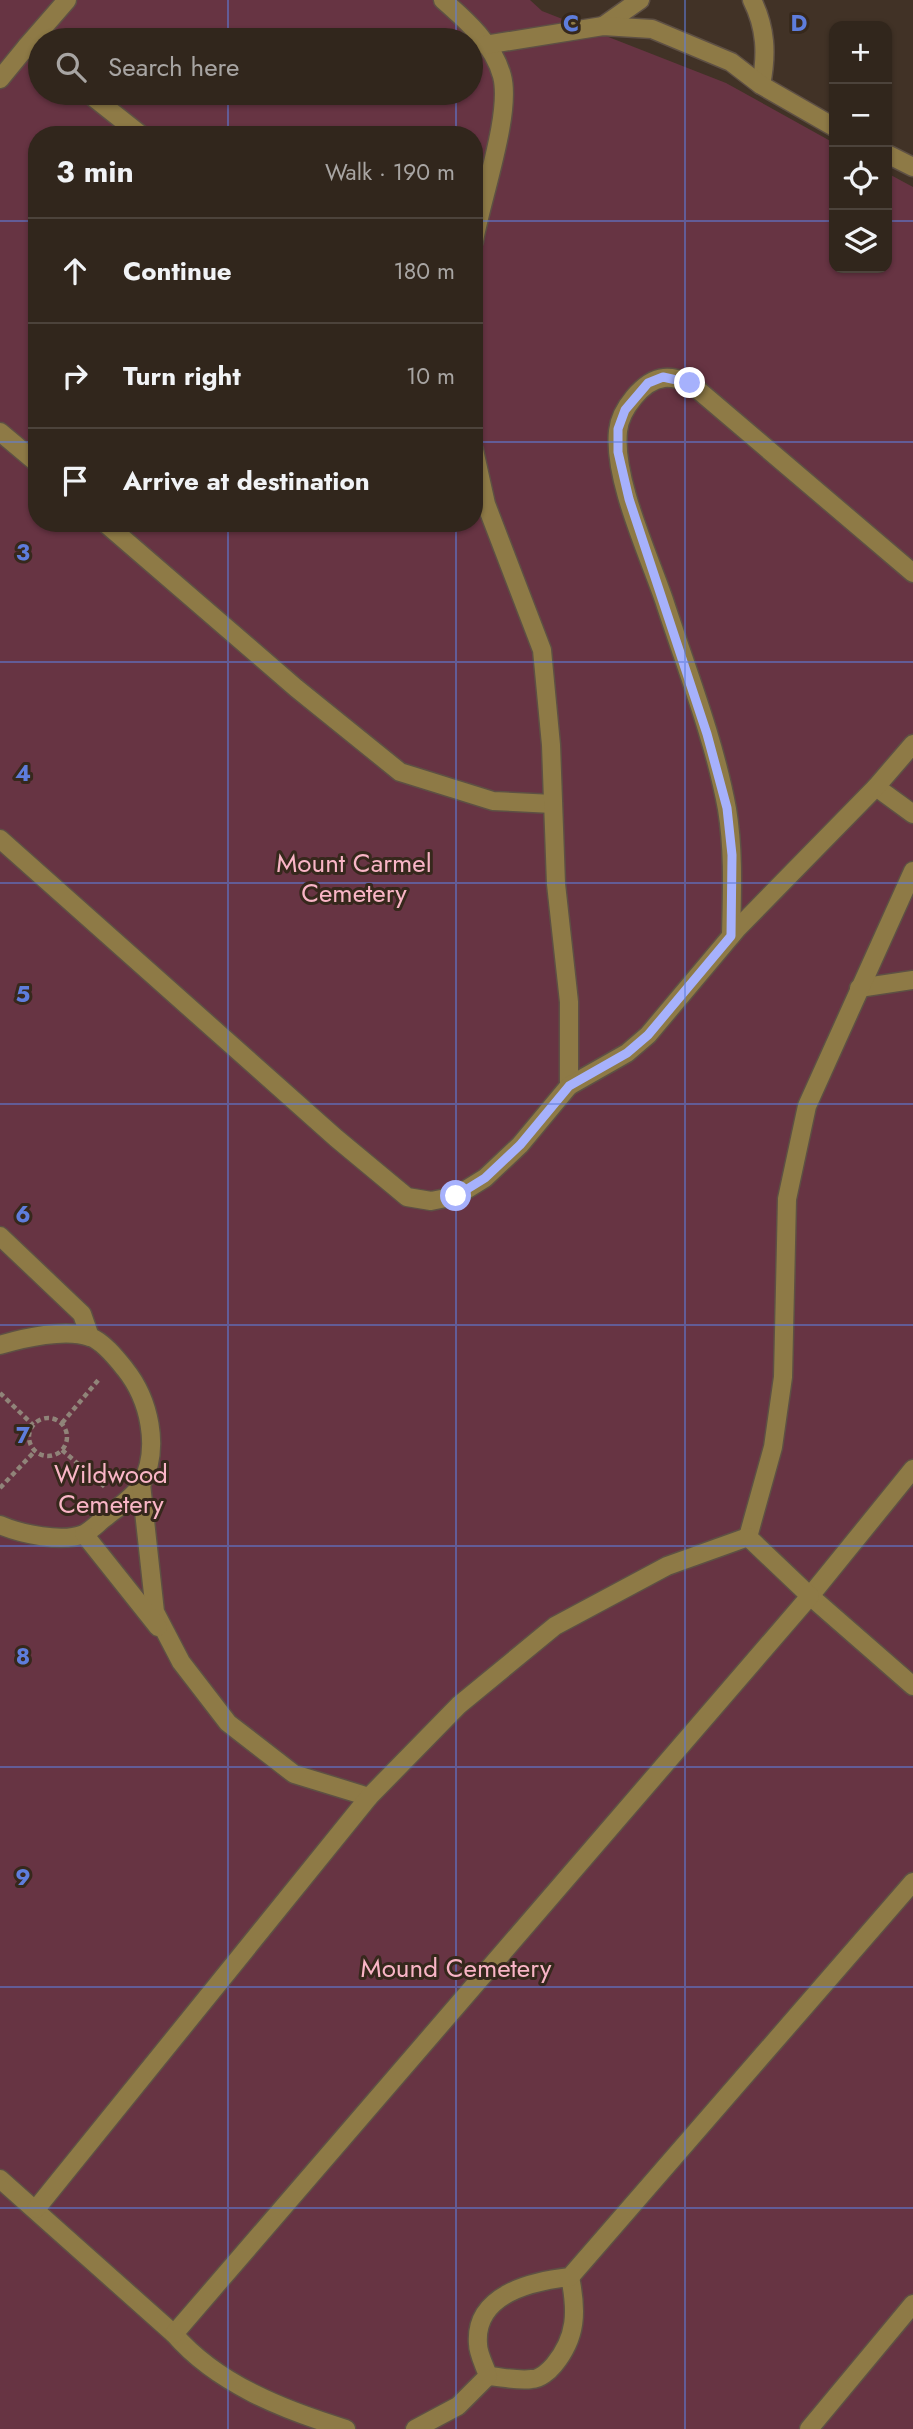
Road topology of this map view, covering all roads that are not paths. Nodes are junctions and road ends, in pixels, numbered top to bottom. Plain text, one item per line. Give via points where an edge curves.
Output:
1 (67, 0) edge
2 (443, 0) edge
3 (640, 0) edge
4 (752, 0) edge
5 (603, 26) junction
6 (49, 28) edge
7 (469, 28) edge
8 (485, 45) joint
9 (28, 56) edge
10 (0, 79) edge
11 (761, 85) junction
12 (103, 105) edge
13 (829, 124) edge
14 (130, 126) edge
15 (892, 157) edge
16 (913, 167) edge
17 (483, 199) edge
18 (0, 432) edge
19 (28, 455) edge
20 (483, 490) edge
21 (116, 532) edge
22 (913, 573) edge
23 (913, 744) edge
24 (876, 787) junction
25 (553, 804) junction
26 (913, 814) edge
27 (0, 839) edge
28 (913, 871) edge
29 (731, 936) junction
30 (913, 980) edge
31 (859, 988) junction
32 (569, 1086) junction
33 (0, 1236) edge
34 (90, 1337) junction
35 (0, 1345) edge
36 (913, 1469) edge
37 (141, 1484) junction
38 (0, 1525) edge
39 (84, 1534) junction
40 (748, 1537) junction
41 (810, 1596) junction
42 (169, 1639) junction
43 (913, 1686) edge
44 (369, 1797) junction
45 (913, 1882) edge
46 (0, 2179) edge
47 (36, 2209) junction
48 (570, 2277) junction
49 (913, 2304) edge
50 (174, 2334) junction
51 (488, 2376) junction
52 (346, 2429) edge
53 (415, 2429) edge
54 (809, 2429) edge

1 - 6 street
2 - 7 street
3 - 5 street
4 - 11 street via 763,21
5 - 8 street
5 - 11 street via 652,29 698,46 731,62
8 - 17 street via 503,78 503,107
9 - 10 street
11 - 13 street
12 - 14 street
15 - 16 street
18 - 19 street
20 - 25 street via 542,650
21 - 25 street via 400,772 493,802
22 - 29 street via 690,383 663,377 648,383 625,410 618,429 618,452 629,499 727,808 732,855
23 - 24 street
24 - 26 street
24 - 29 street
25 - 32 street via 569,1002
27 - 32 street via 407,1197 431,1201 456,1196 485,1178 520,1145
28 - 31 street
29 - 32 street via 648,1035 627,1053
30 - 31 street
31 - 40 street via 807,1106 787,1199 783,1377 773,1447
33 - 34 street via 82,1314
34 - 35 street via 25,1337
34 - 37 street via 117,1358 140,1388 150,1418 149,1452
36 - 41 street
37 - 39 street via 124,1504
37 - 42 street via 155,1612
38 - 39 street via 37,1535
39 - 42 street
40 - 41 street
40 - 44 street via 667,1566 555,1626 459,1705
41 - 43 street
41 - 50 street
42 - 44 street via 180,1662 228,1723 294,1774
44 - 47 street
45 - 48 street
46 - 47 street
47 - 50 street
48 - 51 street via 515,2288 495,2303 482,2322 478,2344
48 - 51 street via 574,2334 551,2369 535,2380
49 - 54 street
50 - 52 street via 188,2350 235,2383 293,2412
51 - 53 street via 458,2406

